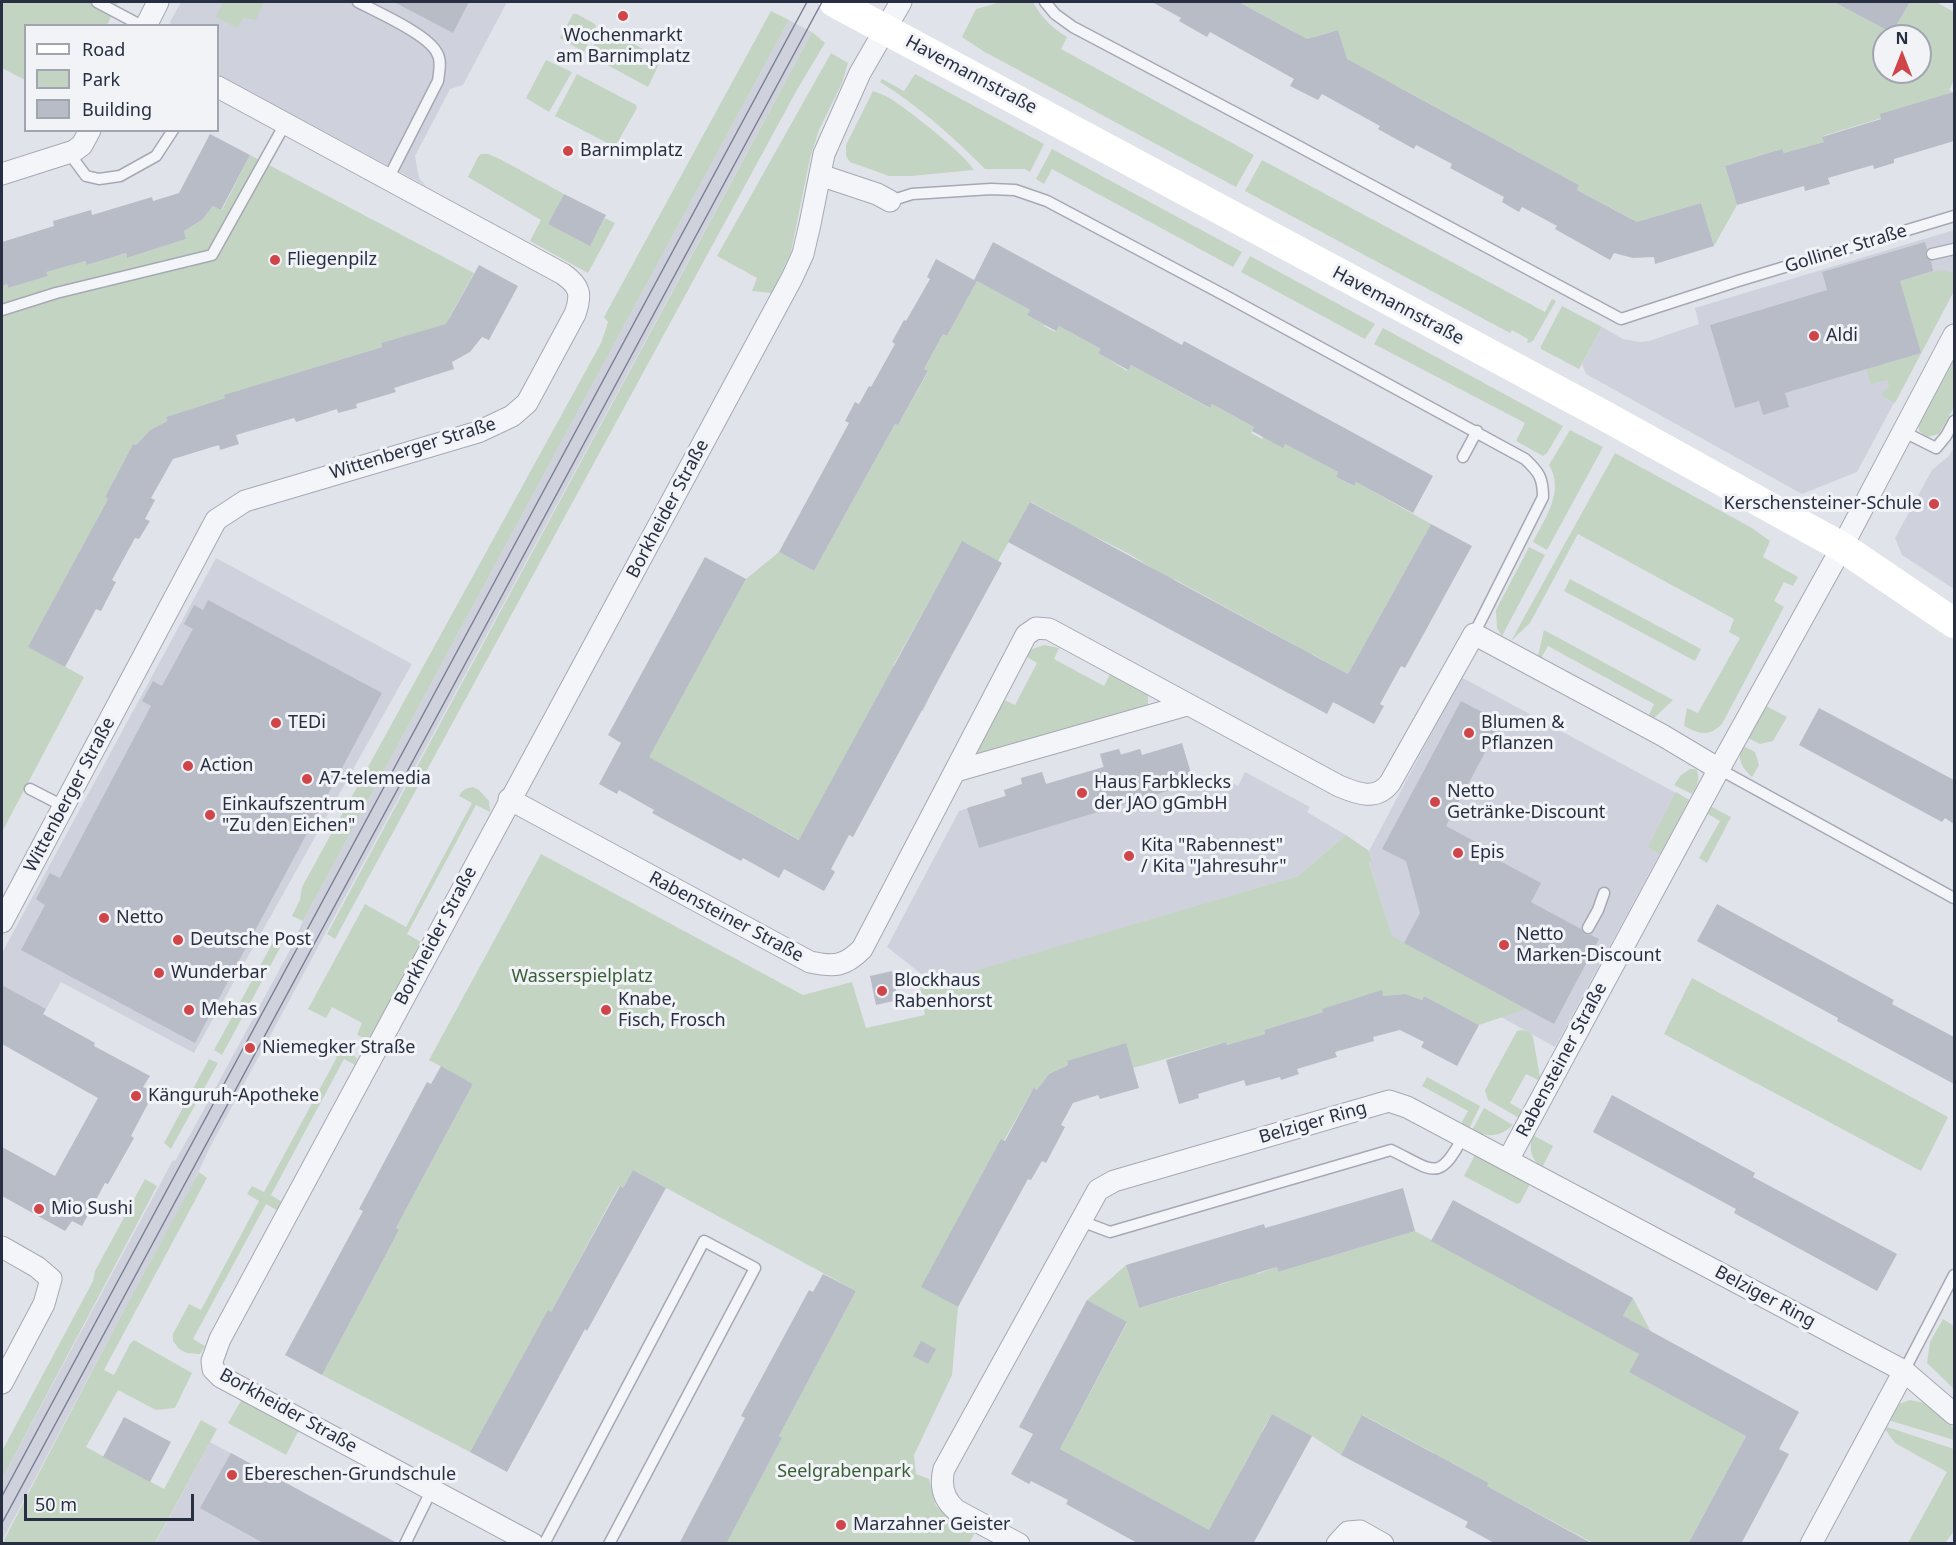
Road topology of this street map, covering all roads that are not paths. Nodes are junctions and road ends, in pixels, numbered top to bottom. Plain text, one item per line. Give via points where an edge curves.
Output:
1 (96, 2) edge
2 (158, 2) edge
3 (358, 2) edge
4 (834, 2) edge
5 (901, 2) edge
6 (1045, 2) edge
7 (140, 24) edge
8 (145, 24) edge
9 (886, 29) junction
10 (219, 88) edge
11 (285, 124) junction
12 (89, 132) edge
13 (172, 132) edge
14 (69, 153) junction
15 (2, 174) edge
16 (820, 175) junction
17 (388, 179) junction
18 (890, 201) joint
19 (1954, 216) edge
20 (1954, 249) edge
21 (1932, 254) dead end
22 (2, 310) edge
23 (1954, 335) edge
24 (1954, 421) edge
25 (1477, 432) junction
26 (1902, 432) junction
27 (1464, 457) dead end
28 (1842, 547) junction
29 (1954, 622) edge
30 (1474, 634) junction
31 (1187, 705) junction
32 (1719, 769) junction
33 (956, 771) junction
34 (30, 789) dead end
35 (509, 799) junction
36 (64, 807) junction
37 (1604, 893) dead end
38 (1954, 898) edge
39 (2, 922) edge
40 (1588, 928) dead end
41 (1463, 1137) junction
42 (1508, 1161) junction
43 (1081, 1221) junction
44 (2, 1247) edge
45 (1954, 1275) edge
46 (1904, 1371) junction
47 (2, 1383) edge
48 (1954, 1414) edge
49 (432, 1489) junction
50 (405, 1544) edge
51 (533, 1544) edge
52 (544, 1544) edge
53 (609, 1544) edge
54 (1019, 1544) edge
55 (1337, 1544) edge
56 (1383, 1544) edge
57 (1811, 1544) edge

1 - 7 lane
2 - 8 street
3 - 17 lane via 426,40 438,53 440,64 438,81
4 - 9 main road, Havemannstraße
5 - 9 street
6 - 19 lane, Golliner Straße via 1073,27 1621,319
9 - 16 street via 860,73 824,154
9 - 28 main road, Havemannstraße
10 - 11 street, Wittenberger Straße
11 - 17 street, Wittenberger Straße
11 - 22 lane via 212,255
12 - 14 street via 82,145
13 - 14 lane via 156,156 120,176 86,176
14 - 15 street
16 - 18 street
16 - 35 street, Borkheider Straße via 803,254 792,278
17 - 36 street, Wittenberger Straße via 574,282 579,293 576,314 527,403 512,416 478,432 245,501 216,520 196,571
18 - 25 lane via 912,194 991,189 1032,195
20 - 21 lane
23 - 26 street
24 - 26 lane via 1936,448
25 - 27 lane
25 - 30 lane, Rabensteiner Straße via 1525,459 1543,482 1543,497
26 - 28 street
28 - 29 main road, Havemannstraße
28 - 32 street, Rabensteiner Straße
30 - 31 street, Rabensteiner Straße via 1399,769 1385,789 1372,795 1340,786
30 - 32 street
31 - 33 street
31 - 33 street, Rabensteiner Straße via 1049,629 1036,628 1026,635
32 - 38 lane
32 - 42 street, Rabensteiner Straße
33 - 35 street, Rabensteiner Straße via 862,949 851,960 827,966 810,962
34 - 36 lane
35 - 49 street, Borkheider Straße via 220,1339 212,1361 213,1369 221,1377
36 - 39 street, Wittenberger Straße
37 - 40 lane
41 - 42 street, Belziger Ring
41 - 43 lane via 1441,1168 1431,1169 1391,1150 1110,1232
41 - 43 street, Belziger Ring via 1389,1101 1114,1181 1098,1190
42 - 46 street, Belziger Ring
43 - 54 street, Belziger Ring via 944,1469 941,1481 947,1502 956,1510
44 - 47 street via 51,1279 44,1304
45 - 46 lane
46 - 48 street, Belziger Ring
46 - 57 street
49 - 50 lane
49 - 51 street, Borkheider Straße
52 - 53 lane via 704,1241 755,1268
55 - 56 street via 1348,1532 1360,1531

